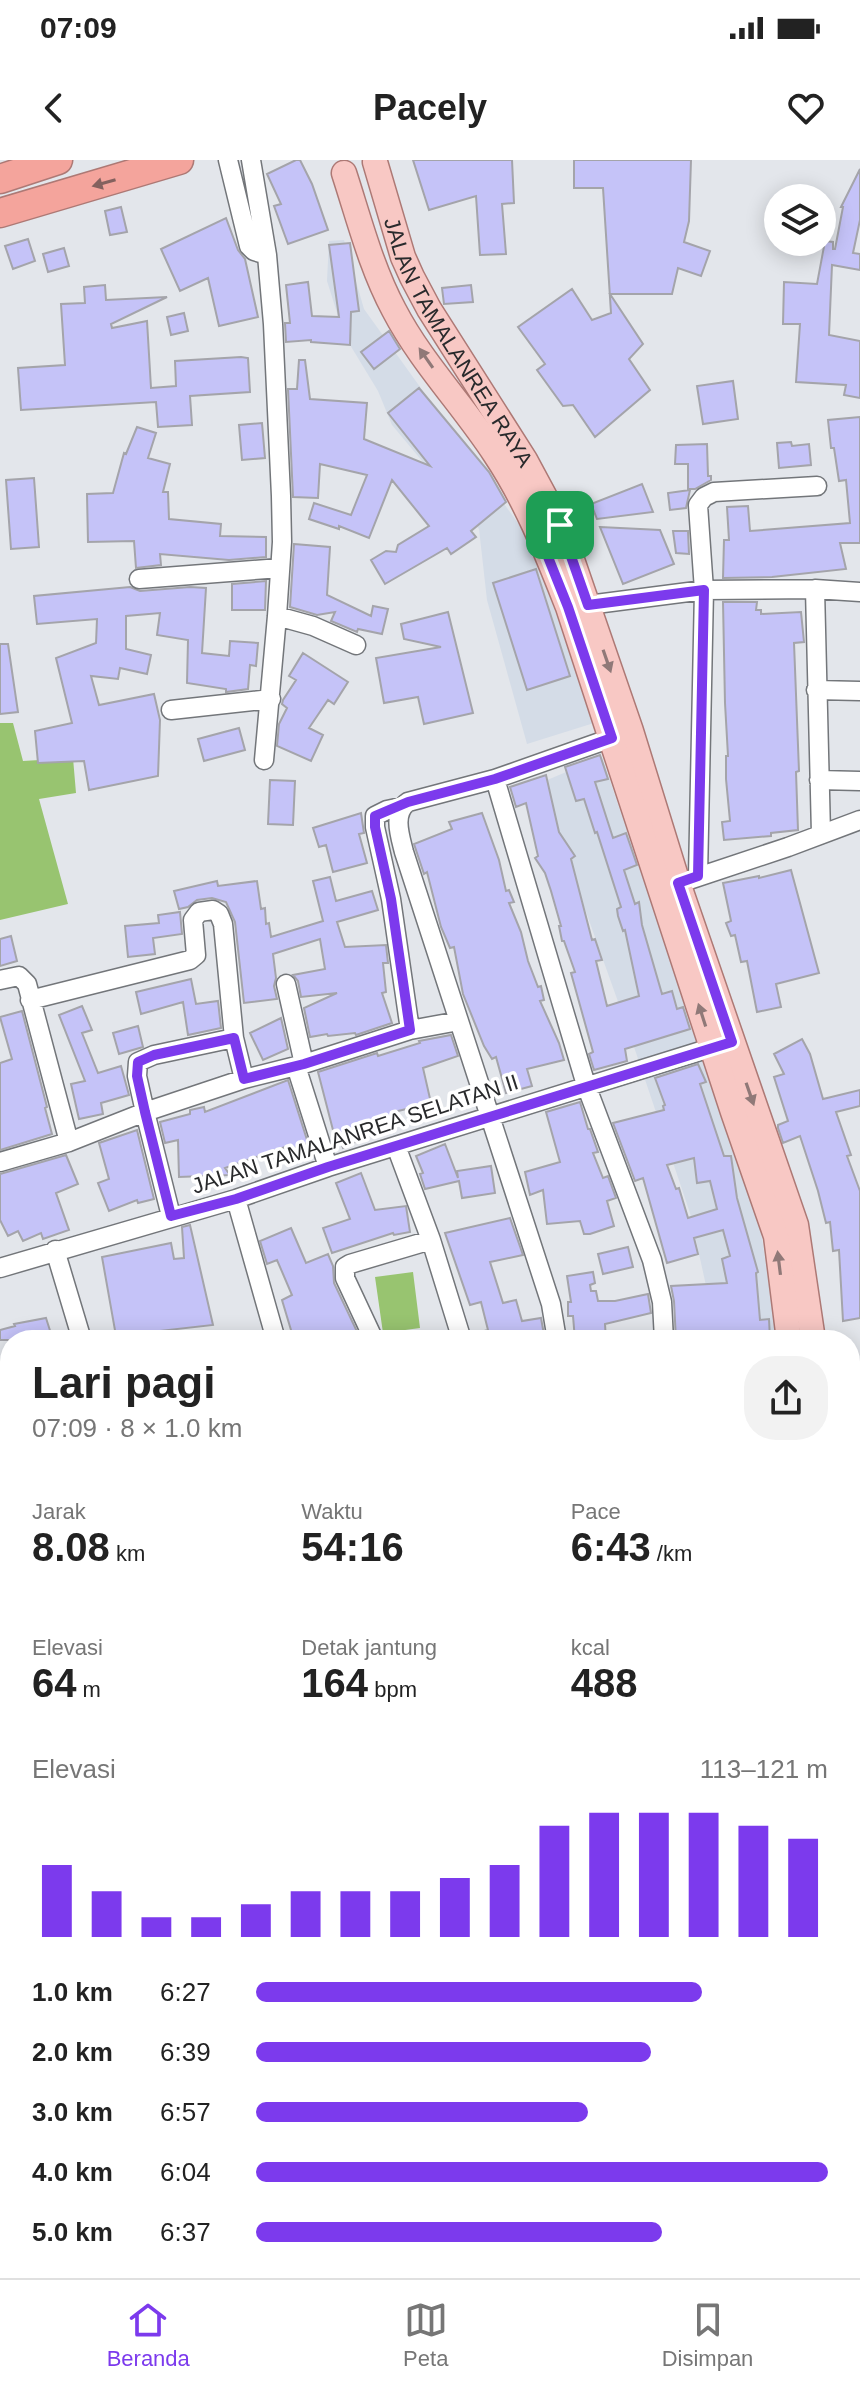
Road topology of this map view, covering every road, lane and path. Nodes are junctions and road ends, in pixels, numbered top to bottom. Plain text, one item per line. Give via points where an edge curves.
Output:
1 (58, 160) edge
2 (179, 160) edge
3 (228, 160) edge
4 (251, 160) edge
5 (375, 162) dead end
6 (344, 173) dead end
7 (0, 179) edge
8 (0, 213) edge
9 (267, 255) junction
10 (817, 486) dead end
11 (550, 531) junction
12 (280, 568) junction
13 (139, 579) dead end
14 (815, 589) junction
15 (704, 590) junction
16 (860, 592) edge
17 (588, 605) junction
18 (277, 616) junction
19 (356, 645) dead end
20 (816, 690) junction
21 (860, 691) edge
22 (271, 699) junction
23 (171, 710) dead end
24 (622, 734) junction
25 (264, 760) dead end
26 (495, 779) junction
27 (819, 780) junction
28 (860, 781) edge
29 (401, 807) junction
30 (860, 820) edge
31 (821, 834) junction
32 (688, 880) junction
33 (0, 980) edge
34 (286, 984) dead end
35 (30, 1000) junction
36 (459, 1021) junction
37 (410, 1030) junction
38 (234, 1038) junction
39 (722, 1045) junction
40 (300, 1065) junction
41 (244, 1079) junction
42 (586, 1085) junction
43 (145, 1112) junction
44 (489, 1117) junction
45 (69, 1142) junction
46 (396, 1146) junction
47 (0, 1162) edge
48 (328, 1167) junction
49 (236, 1199) junction
50 (171, 1216) junction
51 (431, 1240) junction
52 (55, 1250) junction
53 (0, 1268) edge
54 (79, 1330) edge
55 (273, 1330) edge
56 (369, 1330) edge
57 (459, 1330) edge
58 (555, 1330) edge
59 (663, 1330) edge
60 (788, 1330) edge
61 (812, 1330) edge

1 - 7 highway
2 -> 8 highway
3 - 9 street via 249,246
4 - 9 street
5 - 11 main road, JALAN TAMALANREA RAYA via 412,277 525,460
11 -> 6 main road, JALAN TAMALANREA RAYA via 394,312
9 - 12 street
10 - 15 street via 714,492 702,498 698,505
11 - 17 main road, JALAN TAMALANREA RAYA
11 - 24 main road, JALAN TAMALANREA RAYA via 568,607
12 - 13 street
12 - 18 street
14 - 15 street
14 - 16 street
14 - 20 street
15 - 17 street
15 - 32 street
17 -> 24 main road, JALAN TAMALANREA RAYA
18 - 19 street
18 - 22 street
20 - 21 street
20 - 27 street
22 - 23 street
22 - 25 street
24 - 26 street
24 - 32 main road, JALAN TAMALANREA RAYA
39 -> 24 main road, JALAN TAMALANREA RAYA
26 - 29 street
26 - 42 street
27 - 28 street
27 - 31 street
29 - 36 street via 401,841
29 - 37 street via 375,816 375,827
30 - 31 street
31 - 32 street
32 - 39 main road, JALAN TAMALANREA RAYA
33 - 35 street via 22,977
34 - 40 street
35 - 38 street via 187,962 196,955 193,920 199,912 213,910 223,924
35 - 45 street
36 - 37 street
36 - 44 street
37 - 40 street
38 - 41 street
38 - 43 street via 139,1061
39 - 42 street, JALAN TAMALANREA SELATAN II
60 -> 39 main road, JALAN TAMALANREA RAYA via 776,1236
39 -> 61 main road, JALAN TAMALANREA RAYA via 796,1225
40 - 41 street
40 - 48 street
41 - 43 street
42 - 44 street, JALAN TAMALANREA SELATAN II
42 - 59 street via 652,1260
43 - 45 street
43 - 50 street
44 - 46 street, JALAN TAMALANREA SELATAN II
44 - 58 street
45 - 47 street
46 - 48 street, JALAN TAMALANREA SELATAN II
46 - 51 street
48 - 49 street, JALAN TAMALANREA SELATAN II
49 - 50 street, JALAN TAMALANREA SELATAN II
49 - 55 street
50 - 52 street, JALAN TAMALANREA SELATAN II
51 - 56 street via 345,1267
51 - 57 street
52 - 53 street, JALAN TAMALANREA SELATAN II
52 - 54 street

